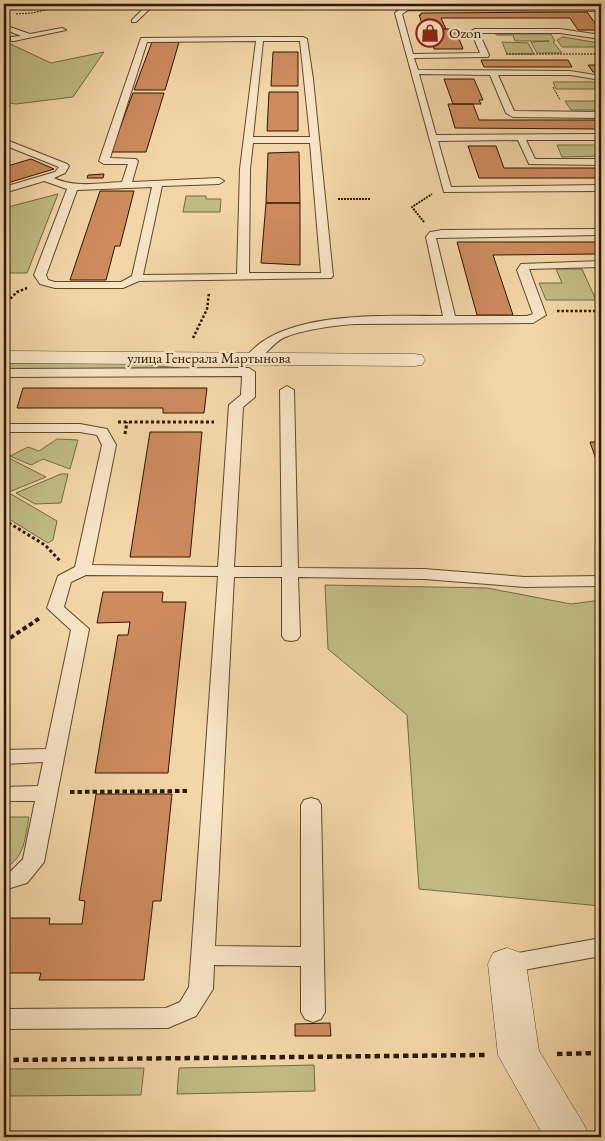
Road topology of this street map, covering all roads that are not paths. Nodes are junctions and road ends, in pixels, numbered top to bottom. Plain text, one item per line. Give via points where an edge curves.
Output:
1 (152, 4) edge
2 (381, 4) edge
3 (497, 4) edge
4 (414, 7) edge
5 (483, 9) junction
6 (600, 11) edge
7 (134, 21) dead end
8 (471, 22) dead end
9 (555, 22) dead end
10 (4, 27) edge
11 (62, 30) dead end
12 (475, 31) junction
13 (560, 31) junction
14 (29, 36) junction
15 (600, 36) edge
16 (14, 39) dead end
17 (260, 39) junction
18 (409, 56) junction
19 (414, 72) junction
20 (493, 73) junction
21 (601, 78) edge
22 (601, 116) edge
23 (601, 137) edge
24 (433, 138) junction
25 (521, 138) junction
26 (249, 140) junction
27 (314, 140) junction
28 (4, 142) edge
29 (24, 150) junction
30 (10, 153) dead end
31 (601, 162) edge
32 (45, 178) junction
33 (219, 181) dead end
34 (158, 183) junction
35 (126, 185) junction
36 (73, 187) junction
37 (601, 188) edge
38 (4, 190) edge
39 (601, 232) edge
40 (601, 264) edge
41 (243, 277) junction
42 (137, 278) junction
43 (450, 319) junction
44 (4, 357) edge
45 (252, 357) junction
46 (414, 360) dead end
47 (4, 373) edge
48 (287, 390) dead end
49 (4, 428) edge
50 (226, 570) junction
51 (78, 572) junction
52 (290, 572) junction
53 (601, 581) edge
54 (291, 636) dead end
55 (54, 755) junction
56 (4, 757) edge
57 (46, 793) junction
58 (4, 794) edge
59 (311, 805) dead end
60 (4, 882) edge
61 (601, 947) edge
62 (203, 955) junction
63 (313, 957) junction
64 (507, 964) joint
65 (313, 1012) dead end
66 (4, 1019) edge
67 (568, 1137) edge

1 - 7 lane
2 - 4 lane
3 - 5 lane
4 - 5 lane
4 - 18 lane via 398,13
5 - 6 lane
8 - 12 lane
9 - 13 lane
10 - 14 lane
11 - 14 lane
12 - 13 lane
12 - 18 lane via 485,55
13 - 15 lane
14 - 16 lane
17 - 26 lane
17 - 27 lane via 303,38
17 - 35 lane via 144,40 104,161 133,161
18 - 19 lane
19 - 20 lane
19 - 24 lane
20 - 21 lane via 570,73
20 - 22 lane via 510,113
23 - 25 lane
24 - 25 lane
24 - 37 lane via 447,190
25 - 31 lane via 532,162
26 - 27 lane
26 - 41 lane
27 - 41 lane via 327,276
28 - 29 lane
29 - 30 lane
29 - 32 lane via 64,166 62,171
32 - 36 lane
32 - 38 lane
33 - 34 lane
34 - 35 lane
34 - 42 lane
35 - 36 lane
36 - 42 lane via 40,275 44,282 54,285 123,285
39 - 43 lane via 434,234 431,237
40 - 43 lane via 525,266 523,270 540,315 529,320
41 - 42 lane
43 - 45 lane via 333,322 278,336
44 - 45 street, улица Генерала Мартынова
45 - 46 street, улица Генерала Мартынова
47 - 50 lane via 249,372 248,397 236,405
48 - 52 lane
49 - 51 lane via 80,428 102,432 109,445
50 - 51 lane
50 - 52 lane
50 - 62 lane
51 - 55 lane via 64,579 55,608 80,629
52 - 53 lane via 424,574 525,582
52 - 54 lane
55 - 56 lane
55 - 57 lane
57 - 58 lane
57 - 60 lane via 33,862 19,877
59 - 63 lane
61 - 64 lane
62 - 63 lane
62 - 66 lane via 201,989 188,1009 168,1018
63 - 65 lane
64 - 67 street via 519,1055

